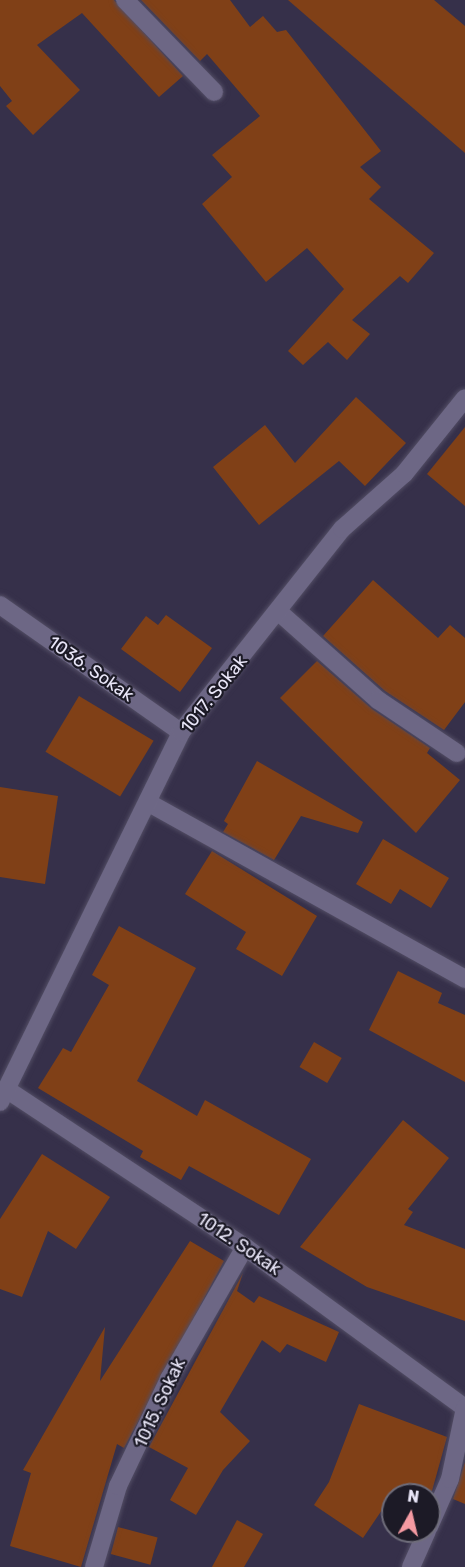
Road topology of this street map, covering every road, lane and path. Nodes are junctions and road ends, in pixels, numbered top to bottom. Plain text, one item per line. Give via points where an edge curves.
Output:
1 (125, 0) edge
2 (214, 92) dead end
3 (465, 398) edge
4 (0, 605) edge
5 (280, 613) junction
6 (181, 732) junction
7 (457, 753) dead end
8 (149, 803) junction
9 (465, 979) edge
10 (3, 1096) edge
11 (245, 1247) junction
12 (465, 1408) edge
13 (441, 1499) edge
14 (422, 1543) edge
15 (94, 1567) edge
16 (411, 1567) edge

1 - 2 street
3 - 5 street, 1017. Sokak via 404,474 342,529
4 - 6 street, 1036. Sokak
5 - 6 street, 1017. Sokak
5 - 7 street via 378,700
6 - 8 street, 1017. Sokak
8 - 9 street
8 - 10 street, 1017. Sokak
10 - 11 street, 1012. Sokak
11 - 12 street, 1012. Sokak
11 - 15 street, 1015. Sokak via 169,1379 118,1486
12 - 13 street via 450,1479
14 - 16 street

